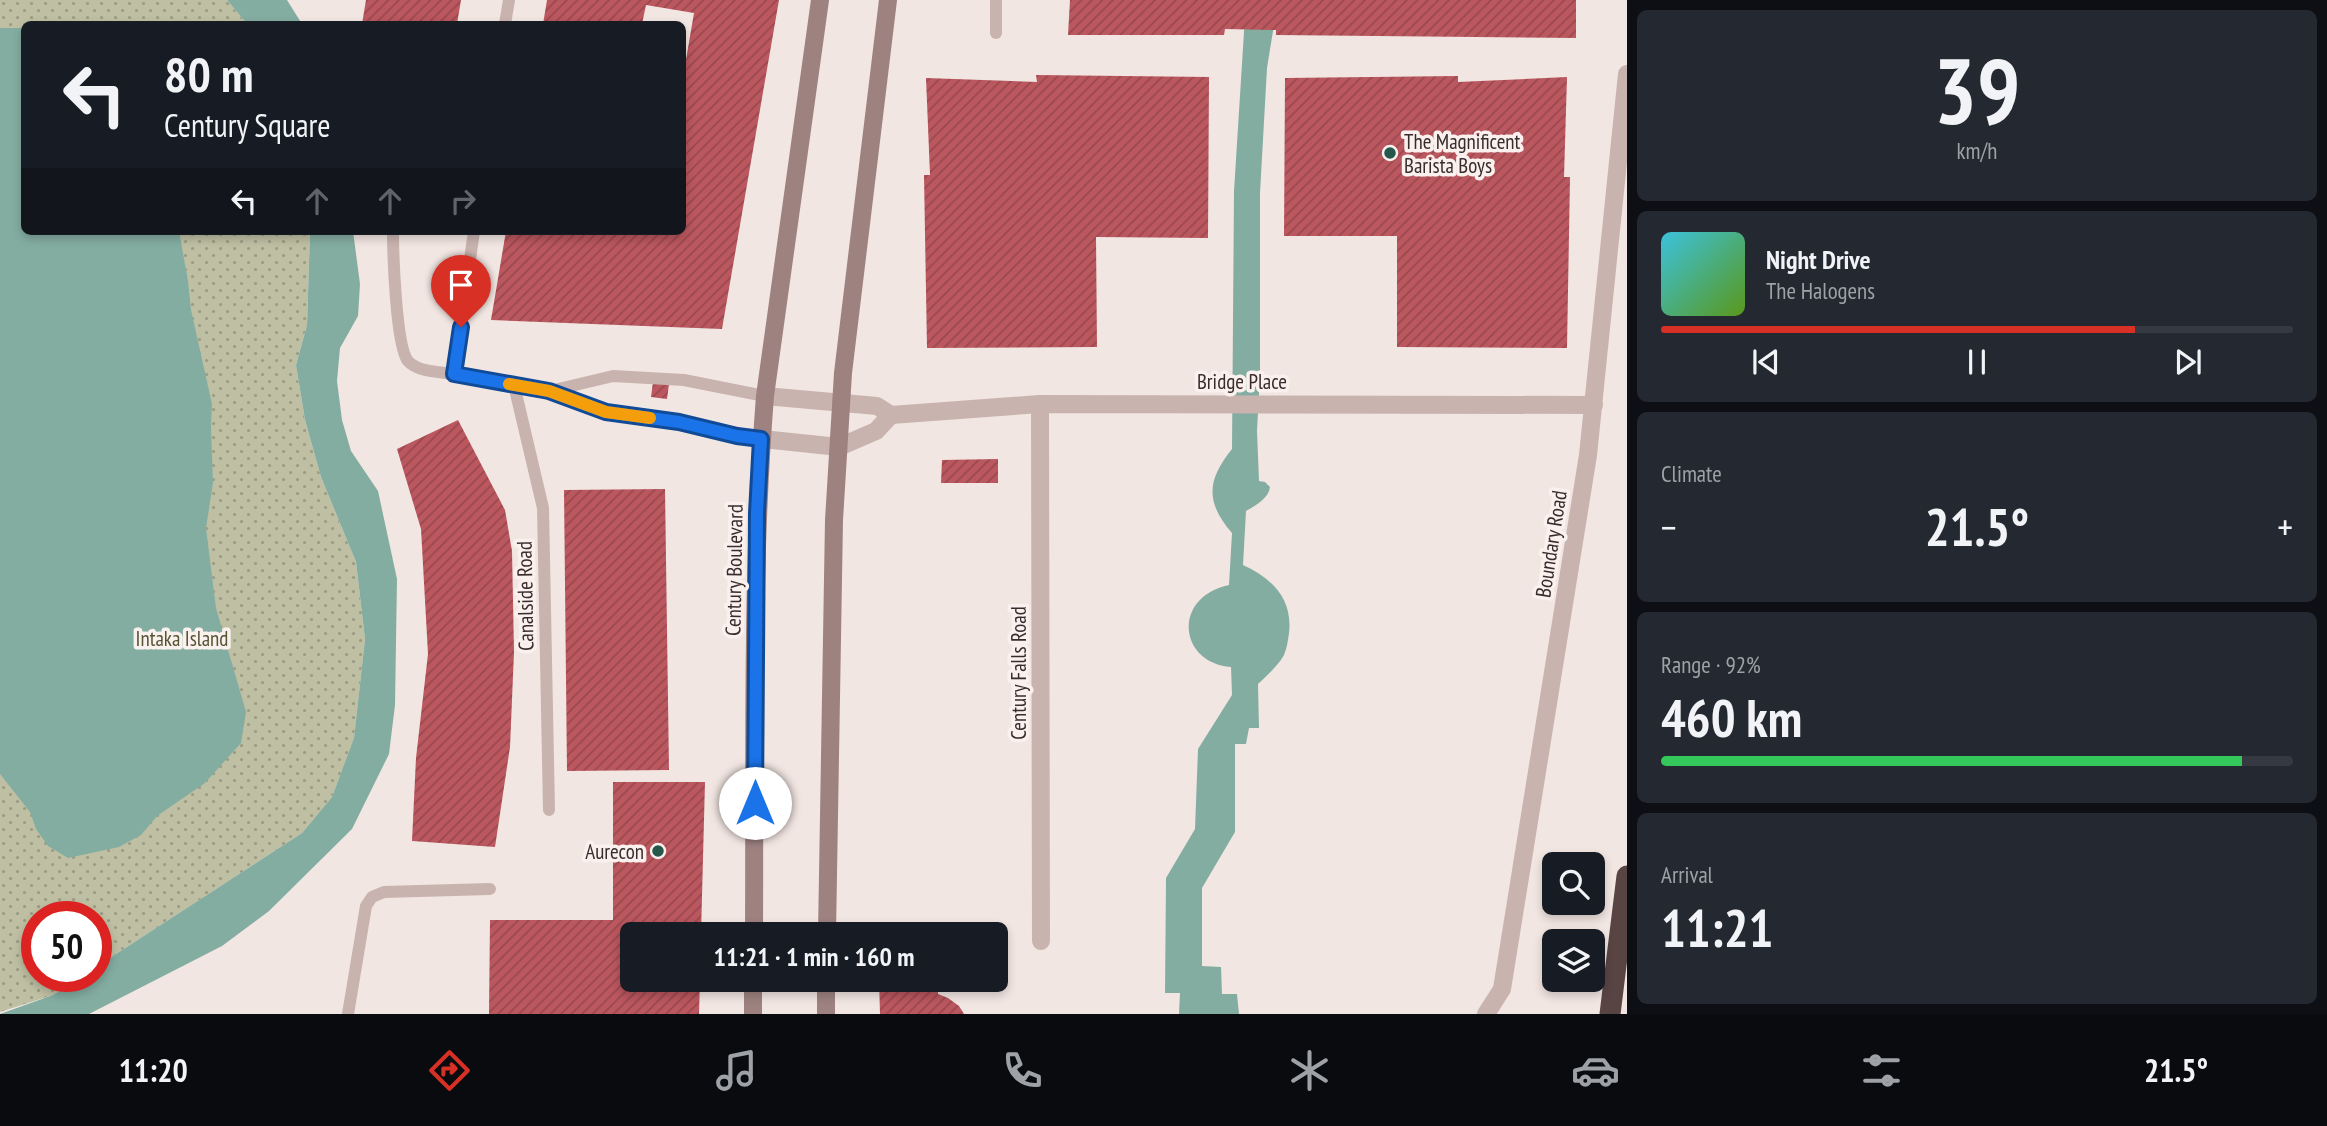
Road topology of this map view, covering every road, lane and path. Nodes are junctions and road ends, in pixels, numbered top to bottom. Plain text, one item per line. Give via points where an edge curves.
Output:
1 (509, 0) edge
2 (820, 0) edge
3 (888, 0) edge
4 (996, 0) edge
5 (506, 21) edge
6 (996, 33) dead end
7 (1627, 74) edge
8 (393, 235) edge
9 (473, 235) edge
10 (454, 374) junction
11 (514, 385) junction
12 (549, 391) junction
13 (765, 396) junction
14 (842, 404) junction
15 (1040, 404) junction
16 (1594, 405) junction
17 (891, 415) junction
18 (761, 439) junction
19 (839, 447) junction
20 (549, 810) dead end
21 (1627, 876) edge
22 (490, 889) dead end
23 (754, 922) edge
24 (827, 922) edge
25 (1041, 941) dead end
26 (753, 992) edge
27 (826, 992) edge
28 (348, 1014) edge
29 (753, 1014) edge
30 (826, 1014) edge
31 (1486, 1014) edge
32 (1610, 1014) edge

1 - 5 lane
2 - 13 main road, Century Boulevard
3 - 14 main road
4 - 6 lane
7 - 16 street, Boundary Road
8 - 10 lane via 404,355 415,367
9 - 10 lane
10 - 11 lane
11 - 12 lane
11 - 20 lane, Canalside Road via 543,508
12 - 13 lane via 613,376 684,380
12 - 18 lane via 606,412
13 - 14 street, Bridge Place
13 - 18 main road, Century Boulevard
14 - 17 street, Bridge Place via 877,406
14 - 19 main road
15 - 16 street, Bridge Place
15 - 17 street, Bridge Place
15 - 25 street, Century Falls Road
16 - 31 street, Boundary Road via 1502,989
17 - 19 street via 877,431
18 - 19 street
18 - 23 main road, Century Boulevard
19 - 24 main road
21 - 32 highway
22 - 28 lane via 384,892 372,897 366,906
26 - 29 main road
27 - 30 main road

